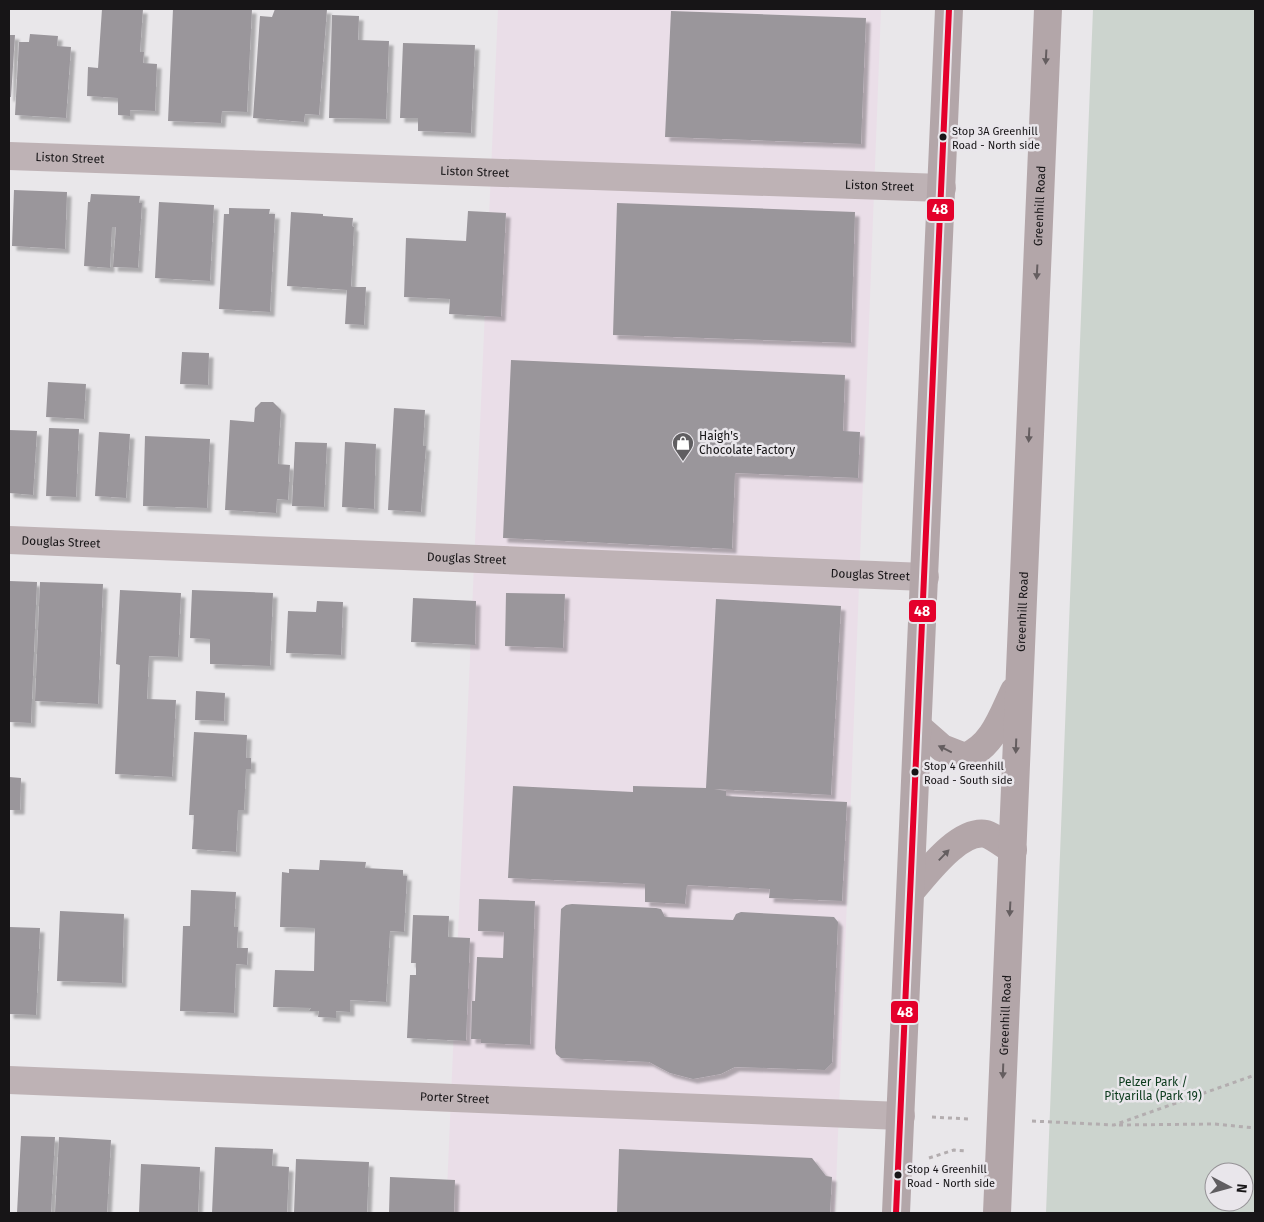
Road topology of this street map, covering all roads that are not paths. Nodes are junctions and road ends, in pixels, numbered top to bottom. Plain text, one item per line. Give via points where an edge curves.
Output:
1 (1048, 9) edge
2 (955, 14) edge
3 (9, 156) edge
4 (942, 188) junction
5 (9, 540) edge
6 (925, 577) junction
7 (1018, 680) junction
8 (918, 727) junction
9 (1013, 850) junction
10 (911, 891) junction
11 (9, 1080) edge
12 (901, 1116) junction
13 (896, 1213) edge
14 (997, 1213) edge

1 -> 7 highway, Greenhill Road
2 - 4 highway
3 - 4 street, Liston Street
4 - 6 highway
5 - 6 street, Douglas Street
6 - 8 highway
7 -> 8 highway via 1000,721 976,753 966,757 942,748
7 -> 9 highway, Greenhill Road
8 - 10 highway
10 -> 9 highway via 948,849 970,836 986,834
9 -> 14 highway, Greenhill Road
10 - 12 highway
11 - 12 street, Porter Street
12 - 13 highway

